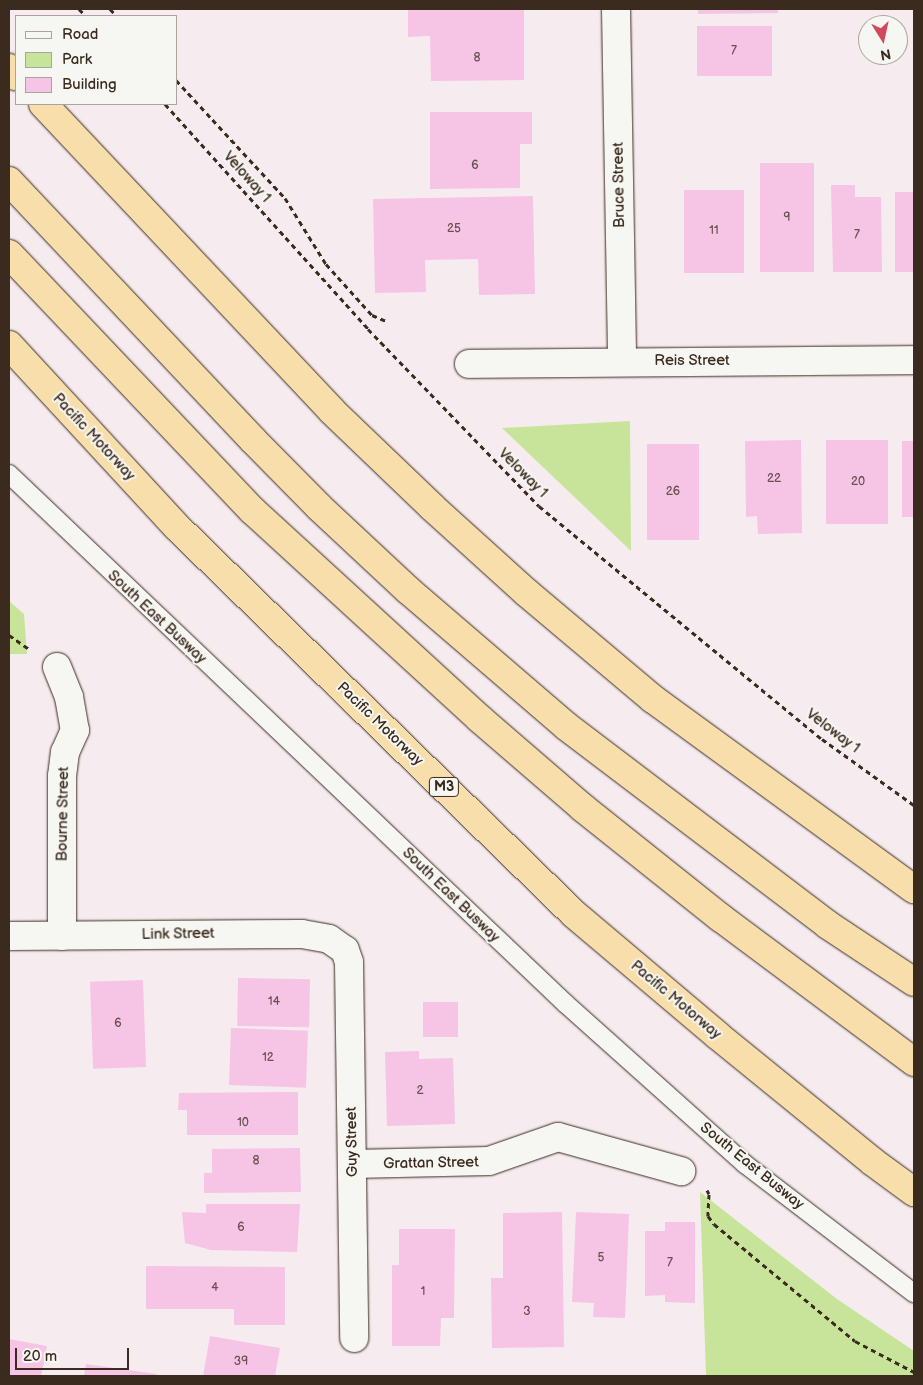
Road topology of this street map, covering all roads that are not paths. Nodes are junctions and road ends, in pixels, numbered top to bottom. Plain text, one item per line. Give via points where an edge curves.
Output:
1 (616, 9) edge
2 (44, 105) edge
3 (9, 181) edge
4 (9, 254) edge
5 (9, 344) edge
6 (914, 360) edge
7 (622, 362) junction
8 (469, 364) dead end
9 (9, 474) edge
10 (57, 667) dead end
11 (914, 889) edge
12 (9, 936) edge
13 (62, 936) junction
14 (344, 948) joint
15 (914, 982) edge
16 (914, 1062) edge
17 (353, 1164) junction
18 (681, 1170) road end
19 (914, 1192) edge
20 (914, 1293) edge
21 (354, 1338) dead end

1 - 7 street, Bruce Street
2 - 11 highway via 332,412 506,573 653,699
3 - 15 highway via 253,440 408,590 574,732 828,925
4 - 16 highway via 253,511 480,719 582,808 721,918
5 - 19 highway, Pacific Motorway / M3 via 177,527 574,914 717,1035
6 - 7 street, Reis Street
7 - 8 street, Reis Street
9 - 20 lane, South East Busway via 566,1004 745,1164
10 - 13 street, Bourne Street via 70,702 75,730 65,752 62,776
12 - 13 street, Link Street
13 - 14 street, Link Street via 302,934 328,939
14 - 17 street, Guy Street via 349,962
17 - 18 street, Grattan Street via 490,1161 558,1137
17 - 21 street, Guy Street

